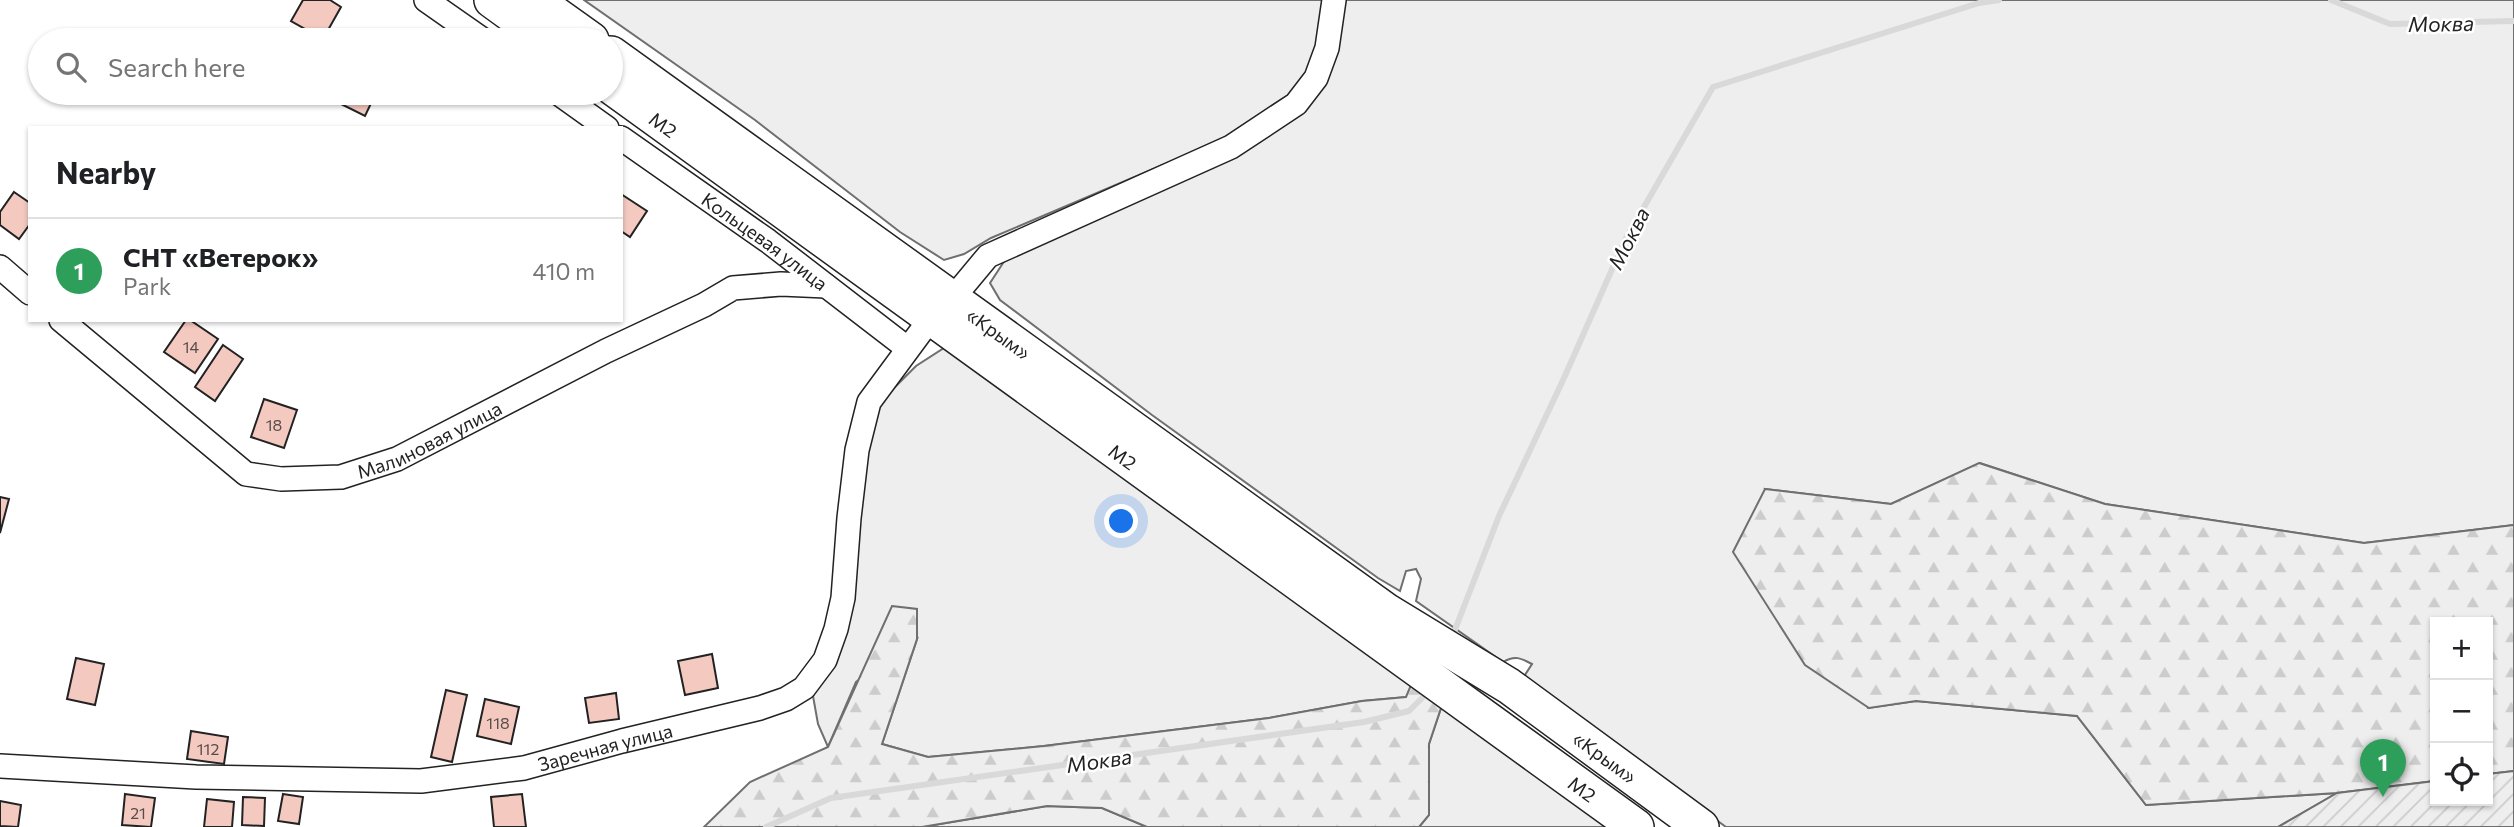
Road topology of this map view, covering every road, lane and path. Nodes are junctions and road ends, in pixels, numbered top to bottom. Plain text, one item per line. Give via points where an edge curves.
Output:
1 (426, 0) edge
2 (492, 0) edge
3 (535, 0) edge
4 (1334, 0) edge
5 (466, 28) edge
6 (530, 28) edge
7 (574, 28) edge
8 (623, 63) edge
9 (623, 94) edge
10 (575, 105) edge
11 (604, 126) edge
12 (623, 139) edge
13 (0, 267) edge
14 (826, 286) junction
15 (28, 291) edge
16 (942, 308) junction
17 (63, 322) edge
18 (907, 348) junction
19 (0, 766) edge
20 (1636, 827) edge
21 (1701, 827) edge

1 - 5 street
2 - 6 highway
3 - 7 highway
4 - 16 street, Заречная улица via 1327,48 1316,78 1296,104 1231,147 988,256
8 - 21 highway, «Крым» via 1386,611 1509,686
9 - 16 highway, М2
10 - 11 street
12 - 14 street, Кольцевая улица
13 - 15 street
14 - 17 street, Малиновая улица via 733,288 397,459 341,477 281,479 246,474
14 - 18 street, Кольцевая улица
16 - 18 street, Заречная улица
16 - 20 highway, М2
18 - 19 street, Заречная улица via 869,402 857,450 843,598 833,639 825,660 804,688 786,699 524,768 421,780 196,777

